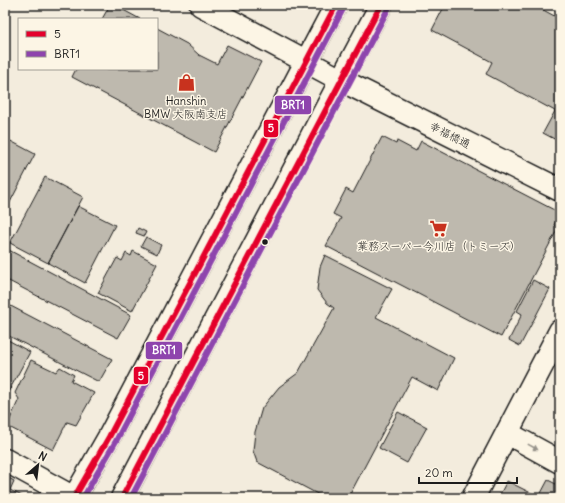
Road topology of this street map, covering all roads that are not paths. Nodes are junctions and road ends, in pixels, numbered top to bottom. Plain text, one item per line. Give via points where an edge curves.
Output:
1 (201, 5) edge
2 (336, 5) edge
3 (381, 5) edge
4 (305, 62) junction
5 (341, 80) junction
6 (560, 190) edge
7 (560, 331) edge
8 (507, 433) junction
9 (5, 460) edge
10 (560, 462) edge
11 (74, 498) edge
12 (122, 498) edge
13 (473, 498) edge

1 - 4 main road
2 - 4 main road
3 - 5 main road
4 - 5 main road, 幸福橋通
4 - 11 main road via 109,437
5 - 6 main road, 幸福橋通
5 - 12 main road
7 - 8 main road
8 -> 10 main road
8 - 13 main road
9 - 11 main road

